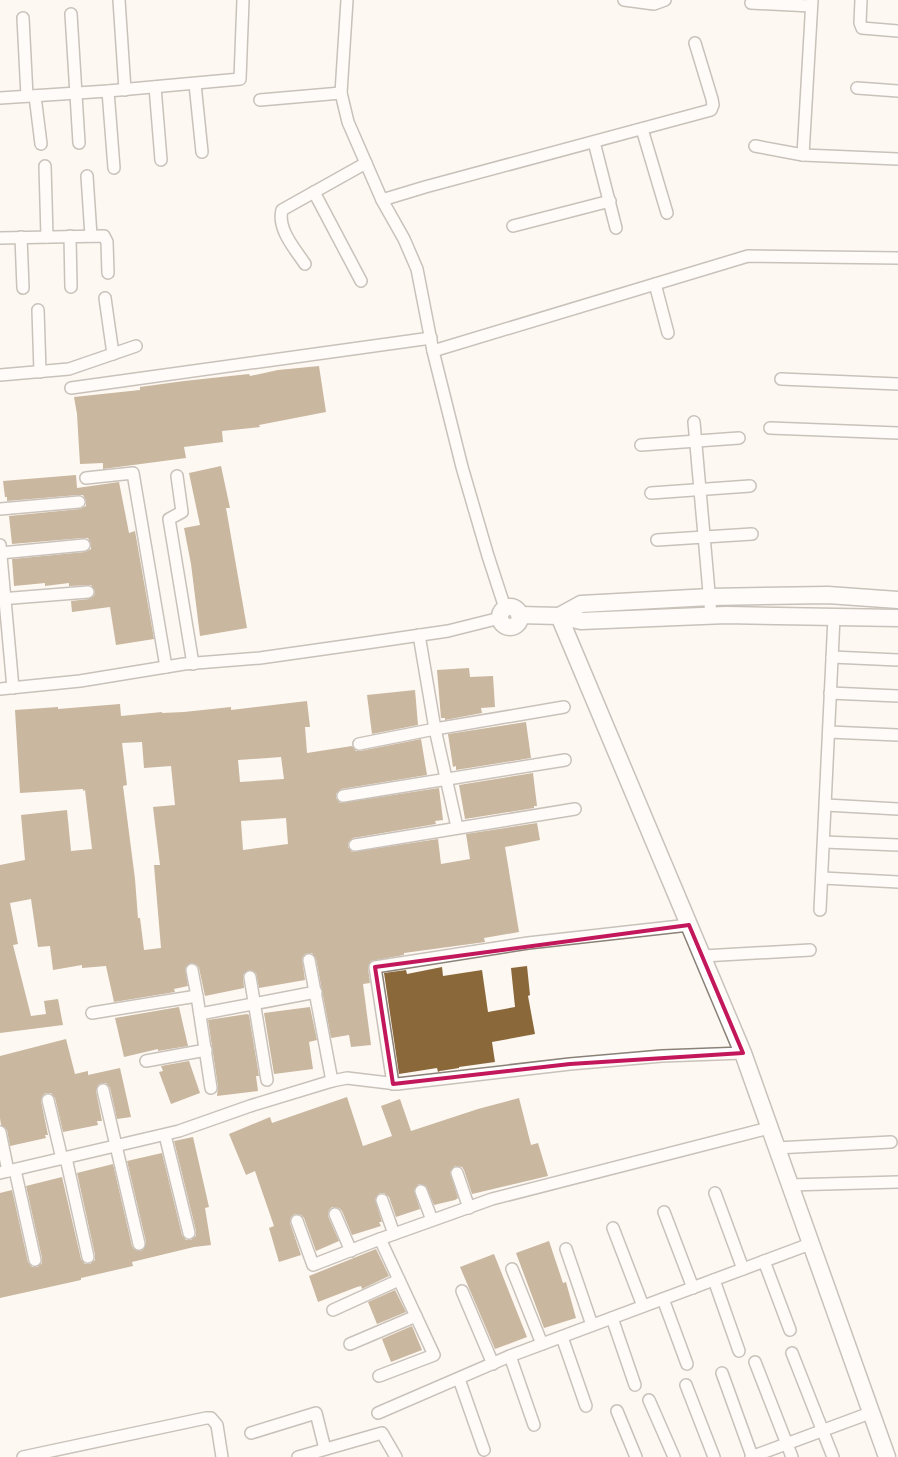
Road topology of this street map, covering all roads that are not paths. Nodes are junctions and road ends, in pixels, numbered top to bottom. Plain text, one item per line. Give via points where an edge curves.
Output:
1 (119, 0) edge
2 (244, 0) edge
3 (347, 0) edge
4 (624, 0) edge
5 (664, 0) edge
6 (861, 0) edge
7 (751, 3) dead end
8 (812, 3) edge
9 (71, 14) dead end
10 (23, 18) dead end
11 (898, 31) edge
12 (695, 42) dead end
13 (195, 84) junction
14 (156, 87) junction
15 (857, 88) dead end
16 (124, 90) junction
17 (898, 91) edge
18 (108, 92) junction
19 (75, 93) junction
20 (341, 93) junction
21 (31, 96) junction
22 (0, 98) edge
23 (260, 100) dead end
24 (642, 129) junction
25 (79, 142) dead end
26 (594, 142) junction
27 (41, 144) dead end
28 (755, 146) dead end
29 (202, 152) dead end
30 (803, 155) junction
31 (898, 159) edge
32 (161, 160) dead end
33 (366, 163) junction
34 (45, 166) dead end
35 (114, 168) dead end
36 (87, 176) dead end
37 (314, 192) junction
38 (382, 200) junction
39 (610, 201) junction
40 (667, 213) dead end
41 (513, 226) dead end
42 (616, 228) dead end
43 (70, 236) junction
44 (91, 236) junction
45 (21, 237) junction
46 (47, 237) junction
47 (0, 238) edge
48 (898, 258) edge
49 (305, 264) dead end
50 (108, 273) dead end
51 (361, 281) dead end
52 (655, 284) junction
53 (71, 287) dead end
54 (22, 288) dead end
55 (105, 298) dead end
56 (38, 310) dead end
57 (668, 333) dead end
58 (431, 338) junction
59 (136, 346) dead end
60 (433, 352) junction
61 (113, 354) junction
62 (40, 372) junction
63 (0, 376) edge
64 (781, 379) dead end
65 (898, 384) edge
66 (71, 388) dead end
67 (694, 422) dead end
68 (770, 428) dead end
69 (898, 433) edge
70 (739, 438) dead end
71 (696, 442) junction
72 (641, 445) dead end
73 (177, 476) dead end
74 (86, 478) dead end
75 (750, 486) dead end
76 (700, 489) junction
77 (651, 493) dead end
78 (79, 502) dead end
79 (0, 509) edge
80 (752, 534) dead end
81 (705, 536) junction
82 (657, 540) dead end
83 (84, 545) dead end
84 (0, 551) edge
85 (88, 592) dead end
86 (710, 597) junction
87 (2, 599) edge
88 (898, 600) edge
89 (508, 614) junction
90 (711, 615) junction
91 (559, 616) junction
92 (834, 617) junction
93 (898, 618) edge
94 (419, 635) junction
95 (832, 657) junction
96 (898, 660) edge
97 (193, 664) junction
98 (166, 667) junction
99 (13, 688) junction
100 (0, 689) edge
101 (830, 693) junction
102 (898, 696) edge
103 (564, 707) dead end
104 (435, 729) junction
105 (829, 732) junction
106 (898, 735) edge
107 (359, 744) dead end
108 (565, 760) dead end
109 (446, 780) junction
110 (343, 796) dead end
111 (826, 805) junction
112 (575, 809) dead end
113 (898, 809) edge
114 (456, 827) junction
115 (824, 842) junction
116 (355, 845) dead end
117 (898, 845) edge
118 (823, 878) junction
119 (898, 882) edge
120 (820, 910) dead end
121 (689, 925) junction
122 (810, 950) dead end
123 (703, 956) junction
124 (309, 960) dead end
125 (192, 970) dead end
126 (250, 977) dead end
127 (316, 992) junction
128 (197, 996) junction
129 (254, 1004) junction
130 (92, 1013) dead end
131 (200, 1014) junction
132 (206, 1050) junction
133 (743, 1053) junction
134 (146, 1061) dead end
135 (267, 1080) dead end
136 (332, 1081) junction
137 (393, 1084) junction
138 (211, 1088) dead end
139 (103, 1090) dead end
140 (48, 1100) dead end
141 (769, 1128) junction
142 (0, 1132) edge
143 (165, 1135) junction
144 (891, 1142) dead end
145 (116, 1146) junction
146 (776, 1148) junction
147 (64, 1158) junction
148 (8, 1171) edge
149 (458, 1173) dead end
150 (898, 1182) edge
151 (789, 1185) junction
152 (421, 1191) dead end
153 (715, 1194) dead end
154 (382, 1200) dead end
155 (468, 1208) junction
156 (664, 1212) dead end
157 (335, 1214) dead end
158 (432, 1220) junction
159 (297, 1221) dead end
160 (613, 1228) dead end
161 (189, 1232) dead end
162 (394, 1234) junction
163 (380, 1239) junction
164 (139, 1244) dead end
165 (810, 1244) junction
166 (566, 1249) dead end
167 (351, 1251) junction
168 (88, 1257) dead end
169 (35, 1260) dead end
170 (764, 1261) junction
171 (512, 1269) dead end
172 (743, 1269) junction
173 (399, 1280) junction
174 (714, 1280) junction
175 (693, 1288) junction
176 (462, 1291) dead end
177 (663, 1299) junction
178 (644, 1306) junction
179 (333, 1310) dead end
180 (416, 1316) junction
181 (612, 1318) junction
182 (592, 1325) junction
183 (790, 1330) dead end
184 (562, 1337) junction
185 (350, 1344) dead end
186 (542, 1344) junction
187 (739, 1351) dead end
188 (792, 1353) dead end
189 (510, 1356) junction
190 (755, 1362) dead end
191 (493, 1364) junction
192 (687, 1364) dead end
193 (722, 1373) dead end
194 (379, 1376) dead end
195 (459, 1379) junction
196 (635, 1385) dead end
197 (686, 1385) dead end
198 (649, 1400) dead end
199 (586, 1406) dead end
200 (617, 1411) dead end
201 (378, 1413) dead end
202 (870, 1413) junction
203 (534, 1425) dead end
204 (824, 1430) junction
205 (251, 1433) dead end
206 (787, 1444) junction
207 (325, 1449) junction
208 (484, 1450) dead end
209 (23, 1457) edge
210 (222, 1457) edge
211 (298, 1457) edge
212 (396, 1457) edge
213 (636, 1457) edge
214 (674, 1457) edge
215 (714, 1457) edge
216 (752, 1457) edge
217 (792, 1457) edge
218 (833, 1457) edge
219 (887, 1457) edge

1 - 16 street
2 - 13 street via 240,80
3 - 20 street
4 - 5 street via 654,4
6 - 11 street via 862,28
7 - 8 street
8 - 30 street
9 - 19 street
10 - 21 street
12 - 24 street via 712,99 710,110
13 - 14 street
13 - 29 street
14 - 16 street
14 - 32 street
15 - 17 street
16 - 18 street
18 - 19 street
18 - 35 street
19 - 21 street
19 - 25 street
20 - 23 street
20 - 33 street via 348,122
21 - 22 street
21 - 27 street
24 - 26 street
24 - 40 street
26 - 38 street
26 - 39 street
28 - 30 street
30 - 31 street
33 - 37 street
33 - 38 street
34 - 46 street
36 - 44 street
37 - 49 street via 282,210 280,217 283,229
37 - 51 street
38 - 58 street via 417,269
39 - 41 street
39 - 42 street
43 - 44 street
43 - 46 street
43 - 53 street
44 - 50 street via 104,236 107,242
45 - 46 street
45 - 47 street
45 - 54 street
48 - 52 street via 748,256
52 - 57 street
52 - 60 street
55 - 61 street
56 - 62 street
58 - 60 street
58 - 66 street
59 - 61 street
60 - 89 street via 464,476
61 - 62 street via 69,369
62 - 63 street
64 - 65 street
67 - 71 street
68 - 69 street
70 - 71 street
71 - 72 street
71 - 76 street
73 - 97 street via 182,512 169,520
74 - 98 street via 133,473
75 - 76 street
76 - 77 street
76 - 81 street
78 - 79 street
80 - 81 street
81 - 82 street
81 - 86 street
83 - 84 street
84 - 87 street
85 - 87 street
86 - 88 street via 828,596
86 - 90 street
86 - 91 street via 581,604
87 - 99 street
89 - 91 street
89 - 94 street via 448,631
90 - 91 street via 581,621
90 - 92 street
91 - 121 street
92 - 93 street
92 - 95 street
94 - 97 street via 260,658
94 - 104 street
95 - 96 street
95 - 101 street
97 - 98 street
98 - 99 street
99 - 100 street
101 - 102 street
101 - 105 street
103 - 104 street
104 - 107 street
104 - 109 street
105 - 106 street
105 - 111 street
108 - 109 street
109 - 110 street
109 - 114 street
111 - 113 street
111 - 115 street
112 - 114 street
114 - 116 street
115 - 117 street
115 - 118 street
118 - 119 street
118 - 120 street
121 - 123 street
121 - 137 street via 528,944 375,967
122 - 123 street
123 - 133 street
124 - 127 street
125 - 128 street
126 - 129 street
127 - 129 street
127 - 136 street
128 - 130 street
128 - 131 street
129 - 131 street
129 - 135 street
131 - 132 street
132 - 134 street
132 - 138 street
133 - 137 street via 570,1064
133 - 141 street
136 - 137 street via 347,1078
136 - 143 street
139 - 145 street
140 - 147 street
141 - 146 street
141 - 155 street via 492,1199
142 - 148 street
143 - 145 street
143 - 161 street
144 - 146 street
145 - 147 street
145 - 164 street
146 - 151 street
147 - 148 street
147 - 168 street
148 - 169 street
149 - 155 street
150 - 151 street
151 - 165 street
152 - 158 street
153 - 172 street
154 - 162 street
155 - 158 street
156 - 175 street
157 - 167 street
158 - 162 street
159 - 167 street via 313,1265
160 - 178 street
162 - 163 street
163 - 167 street
163 - 173 street
165 - 170 street
165 - 202 street
166 - 182 street
170 - 172 street
170 - 183 street
171 - 186 street
172 - 174 street
173 - 179 street
173 - 180 street
174 - 175 street
174 - 187 street
175 - 177 street
176 - 191 street
177 - 178 street
177 - 192 street
178 - 181 street
180 - 185 street
180 - 194 street via 434,1355
181 - 182 street
181 - 196 street
182 - 184 street
184 - 186 street
184 - 199 street
186 - 189 street
188 - 204 street
189 - 191 street
189 - 203 street
190 - 206 street
191 - 195 street
193 - 216 street
195 - 201 street
195 - 208 street
197 - 215 street
198 - 214 street
200 - 213 street
202 - 204 street
202 - 219 street
204 - 206 street
204 - 218 street
205 - 207 street via 316,1414
206 - 216 street
206 - 217 street
207 - 211 street
207 - 212 street via 382,1433
209 - 210 street via 211,1418 217,1425

